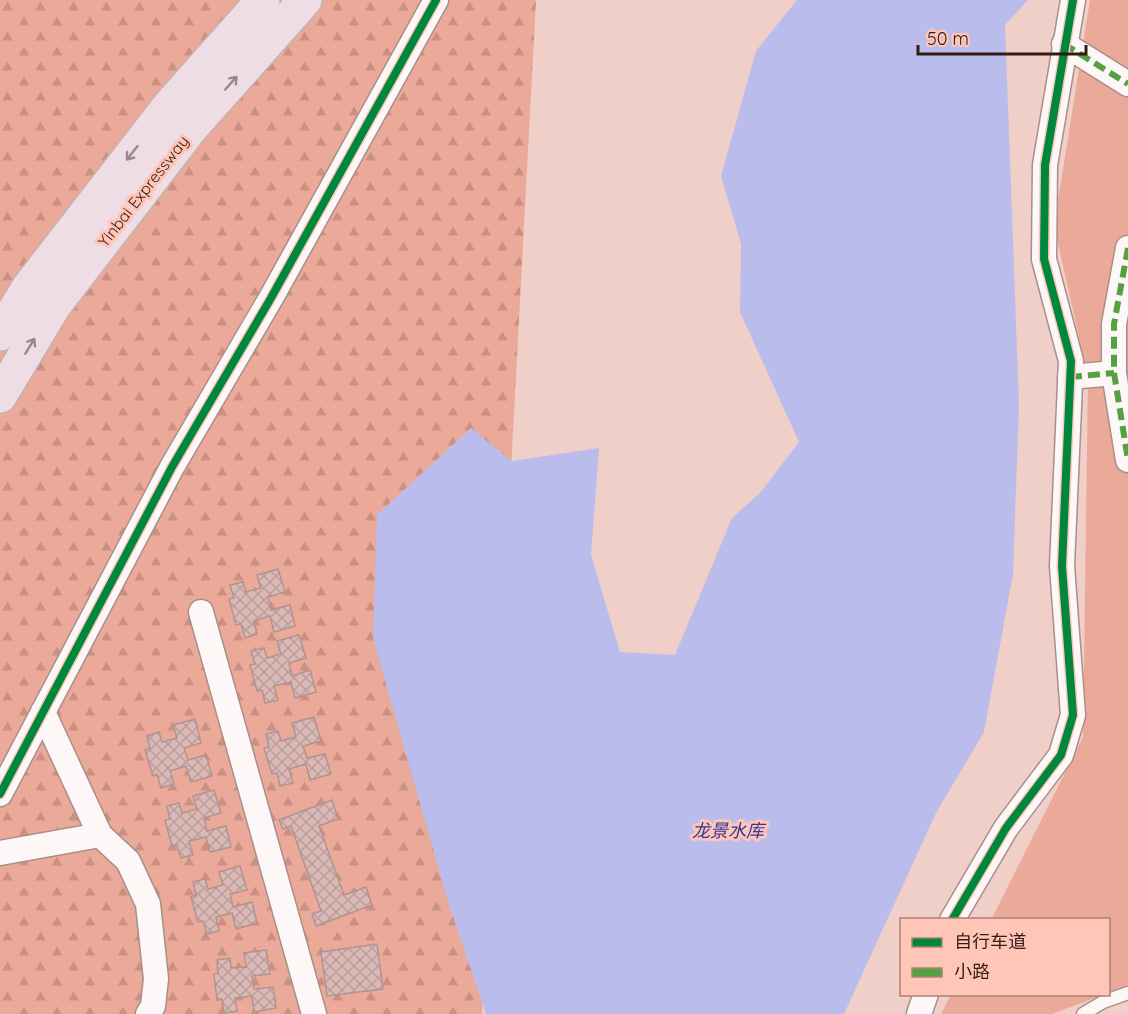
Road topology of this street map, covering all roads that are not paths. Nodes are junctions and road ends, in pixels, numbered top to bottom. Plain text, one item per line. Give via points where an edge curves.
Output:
1 (263, 0) edge
2 (305, 0) edge
3 (436, 0) edge
4 (1073, 0) edge
5 (1064, 44) junction
6 (1128, 84) edge
7 (180, 117) junction
8 (1127, 262) edge
9 (0, 334) edge
10 (1114, 373) junction
11 (1070, 377) junction
12 (0, 396) edge
13 (1128, 460) edge
14 (201, 612) dead end
15 (43, 712) junction
16 (0, 794) edge
17 (100, 835) junction
18 (0, 853) edge
19 (953, 918) edge
20 (1128, 993) edge
21 (925, 996) edge
22 (153, 1011) edge
23 (314, 1014) edge
24 (919, 1014) edge
25 (1083, 1014) edge

1 - 7 highway, Yinbai Expressway
7 -> 2 highway, Yinbai Expressway
3 - 15 street via 271,298 172,466
4 - 5 street
5 - 6 street
5 - 11 street via 1045,165 1044,258 1071,362
7 -> 9 highway, Yinbai Expressway via 27,288
12 -> 7 highway, Yinbai Expressway via 54,306
8 - 10 street via 1113,324
10 - 11 street
10 - 13 street
11 - 19 street via 1062,566 1073,715 1061,755 1006,828
14 - 23 street
15 - 16 street
15 - 17 street
17 - 18 street
17 - 22 street via 128,861 148,904 156,979
20 - 25 lane
21 - 24 street

